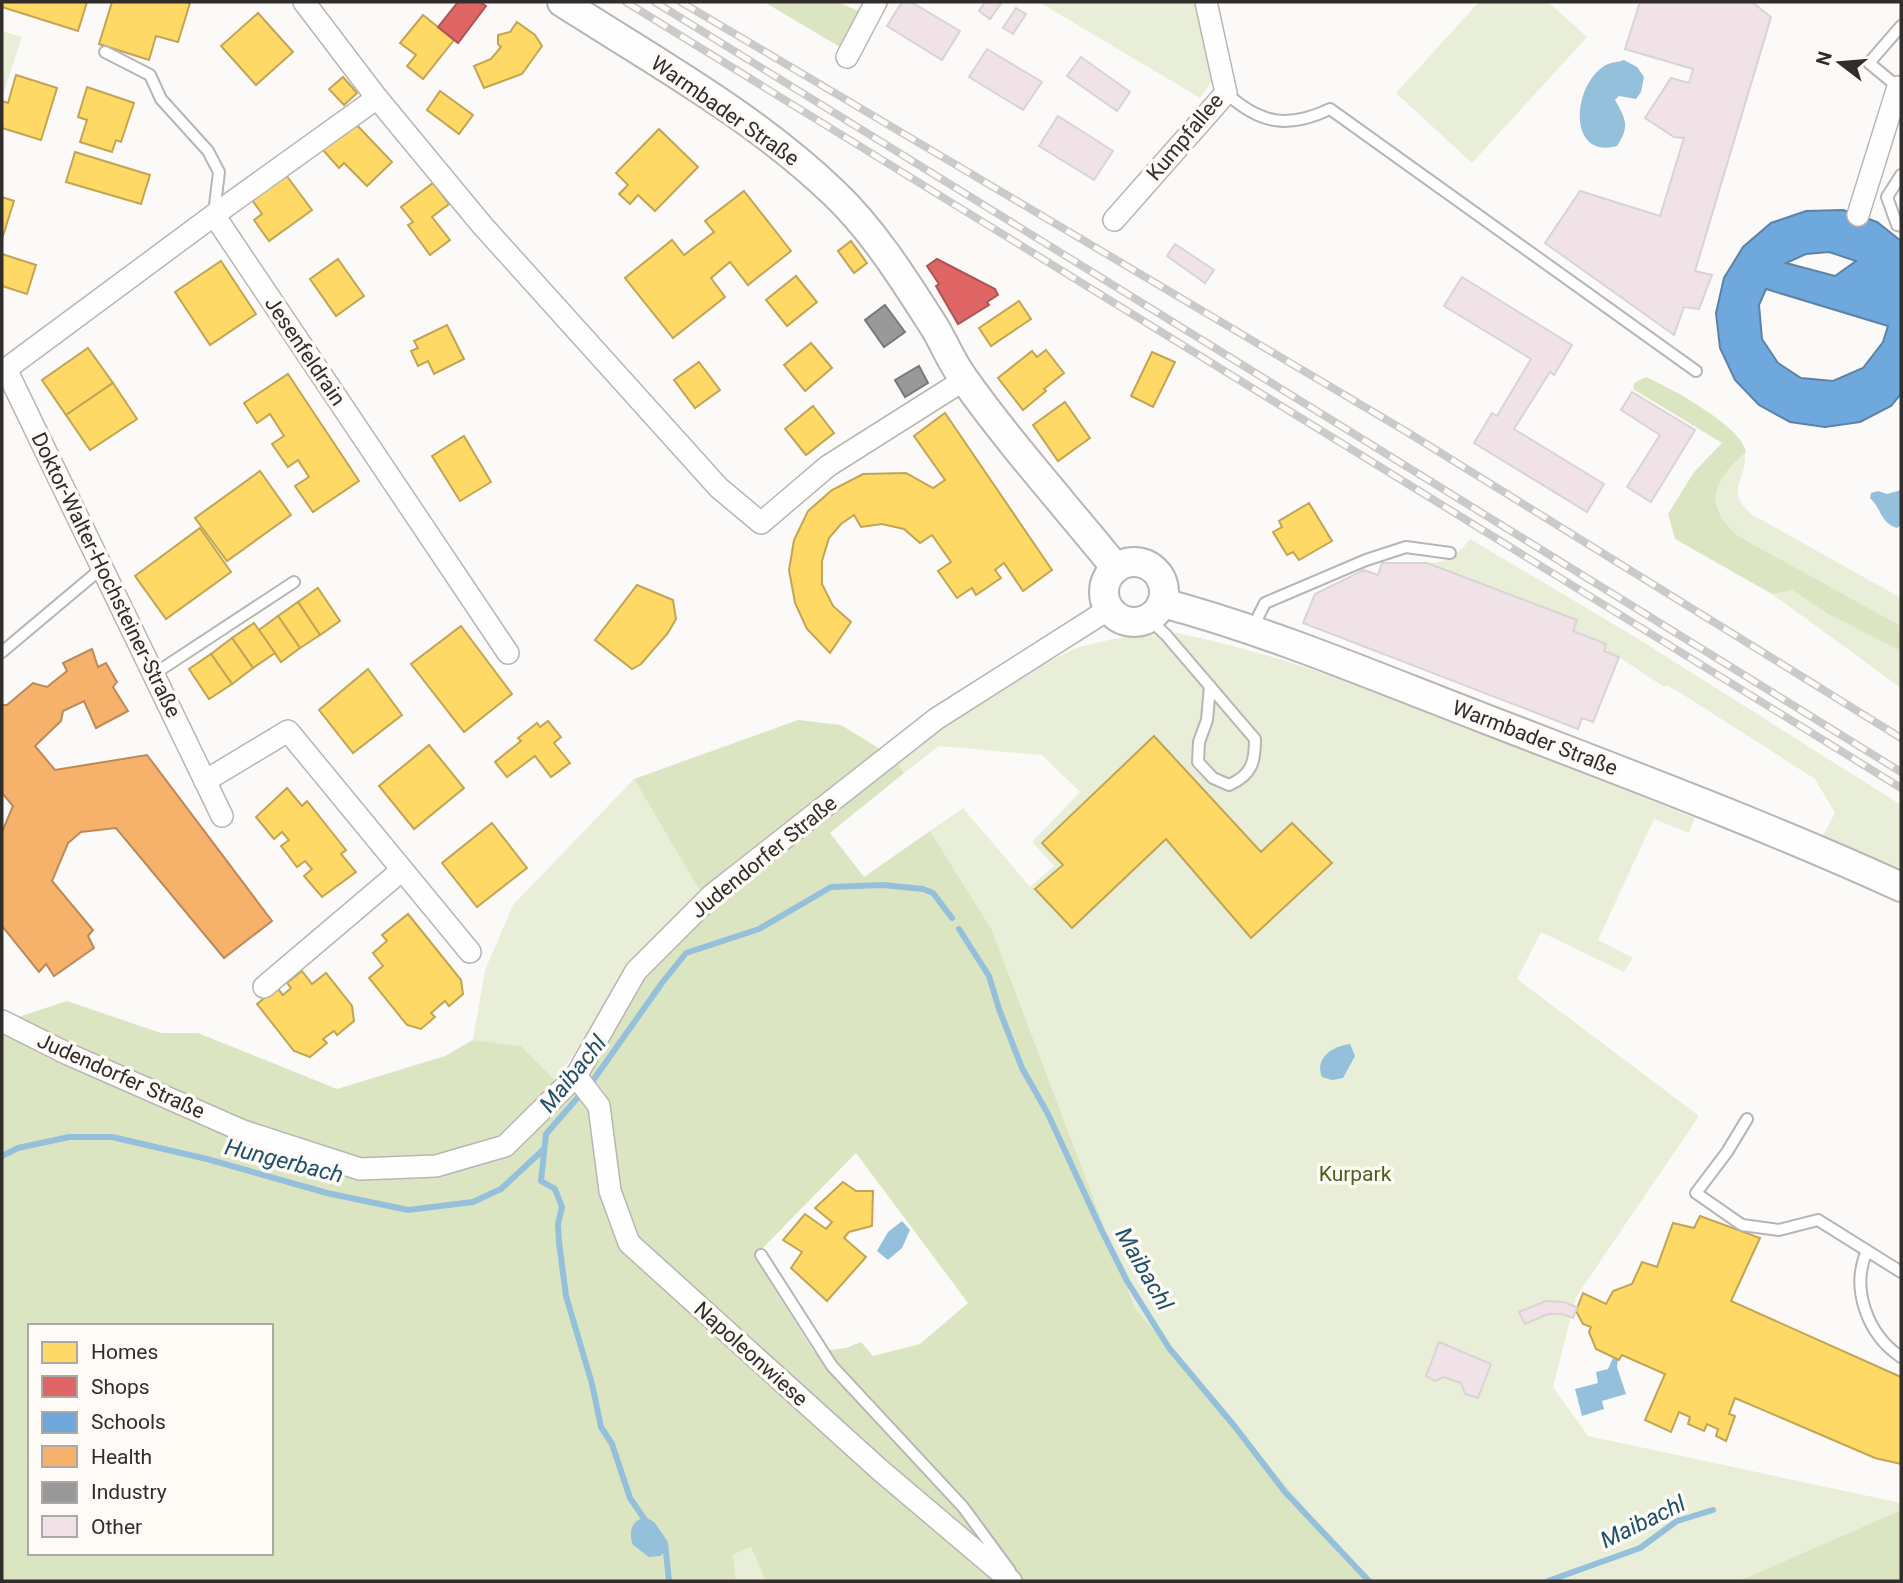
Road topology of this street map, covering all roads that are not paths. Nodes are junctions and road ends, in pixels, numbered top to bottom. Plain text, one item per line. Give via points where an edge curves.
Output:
1 (304, 2) edge
2 (562, 2) edge
3 (876, 2) edge
4 (1206, 2) edge
5 (1901, 26) edge
6 (105, 52) dead end
7 (847, 57) dead end
8 (1899, 88) edge
9 (1226, 93) junction
10 (377, 98) junction
11 (1901, 175) edge
12 (214, 215) junction
13 (1858, 215) dead end
14 (1114, 220) dead end
15 (1901, 226) edge
16 (4, 371) edge
17 (1696, 371) dead end
18 (964, 380) junction
19 (1450, 552) dead end
20 (102, 568) junction
21 (1116, 568) junction
22 (294, 582) dead end
23 (1109, 609) junction
24 (1158, 617) junction
25 (1252, 629) junction
26 (2, 652) edge
27 (508, 653) dead end
28 (154, 674) junction
29 (1210, 686) junction
30 (205, 781) junction
31 (222, 816) dead end
32 (402, 870) junction
33 (1901, 887) edge
34 (470, 952) dead end
35 (264, 986) dead end
36 (2, 1021) edge
37 (583, 1084) junction
38 (1747, 1119) dead end
39 (1867, 1251) junction
40 (761, 1255) dead end
41 (1901, 1272) edge
42 (1901, 1357) edge
43 (1011, 1581) edge
44 (1018, 1581) edge

1 - 10 street
2 - 18 street, Warmbader Straße via 743,119 835,194 893,266
3 - 7 street
4 - 9 street, Kumpfallee
5 - 8 lane via 1868,63
6 - 12 lane via 150,75 161,99 208,151 219,172
8 - 13 street
9 - 14 street, Kumpfallee
9 - 17 lane via 1245,111 1283,122 1307,120 1330,109
10 - 12 street
10 - 18 street via 482,225 719,488 761,523 828,466
11 - 15 lane via 1886,197
12 - 16 street
12 - 27 street, Jesenfeldrain
16 - 20 street, Doktor-Walter-Hochsteiner-Straße
18 - 21 street, Warmbader Straße
19 - 25 lane via 1406,547 1366,560 1265,603
20 - 26 lane
20 - 28 street, Doktor-Walter-Hochsteiner-Straße
21 - 23 street via 1104,592
21 - 24 street via 1134,562 1153,568 1163,583
22 - 28 lane
23 - 24 street, Warmbader Straße via 1131,623
23 - 37 street, Judendorfer Straße via 936,719 712,895 636,971
24 - 25 street, Warmbader Straße
24 - 29 lane
25 - 33 street, Warmbader Straße via 1691,798
28 - 30 street, Doktor-Walter-Hochsteiner-Straße
29 - 29 lane via 1255,739 1255,759 1243,779 1229,785 1213,778 1198,762
30 - 31 street, Doktor-Walter-Hochsteiner-Straße
30 - 32 street via 288,731
32 - 34 street
32 - 35 street
36 - 37 street, Judendorfer Straße via 243,1130 360,1169 436,1167 505,1146
37 - 43 street, Napoleonwiese via 599,1106 610,1191 629,1243 880,1471
38 - 39 lane via 1696,1193 1742,1225 1779,1230 1818,1220
39 - 41 lane
39 - 42 lane via 1860,1272 1864,1306 1881,1339
40 - 44 lane via 831,1366 963,1507

